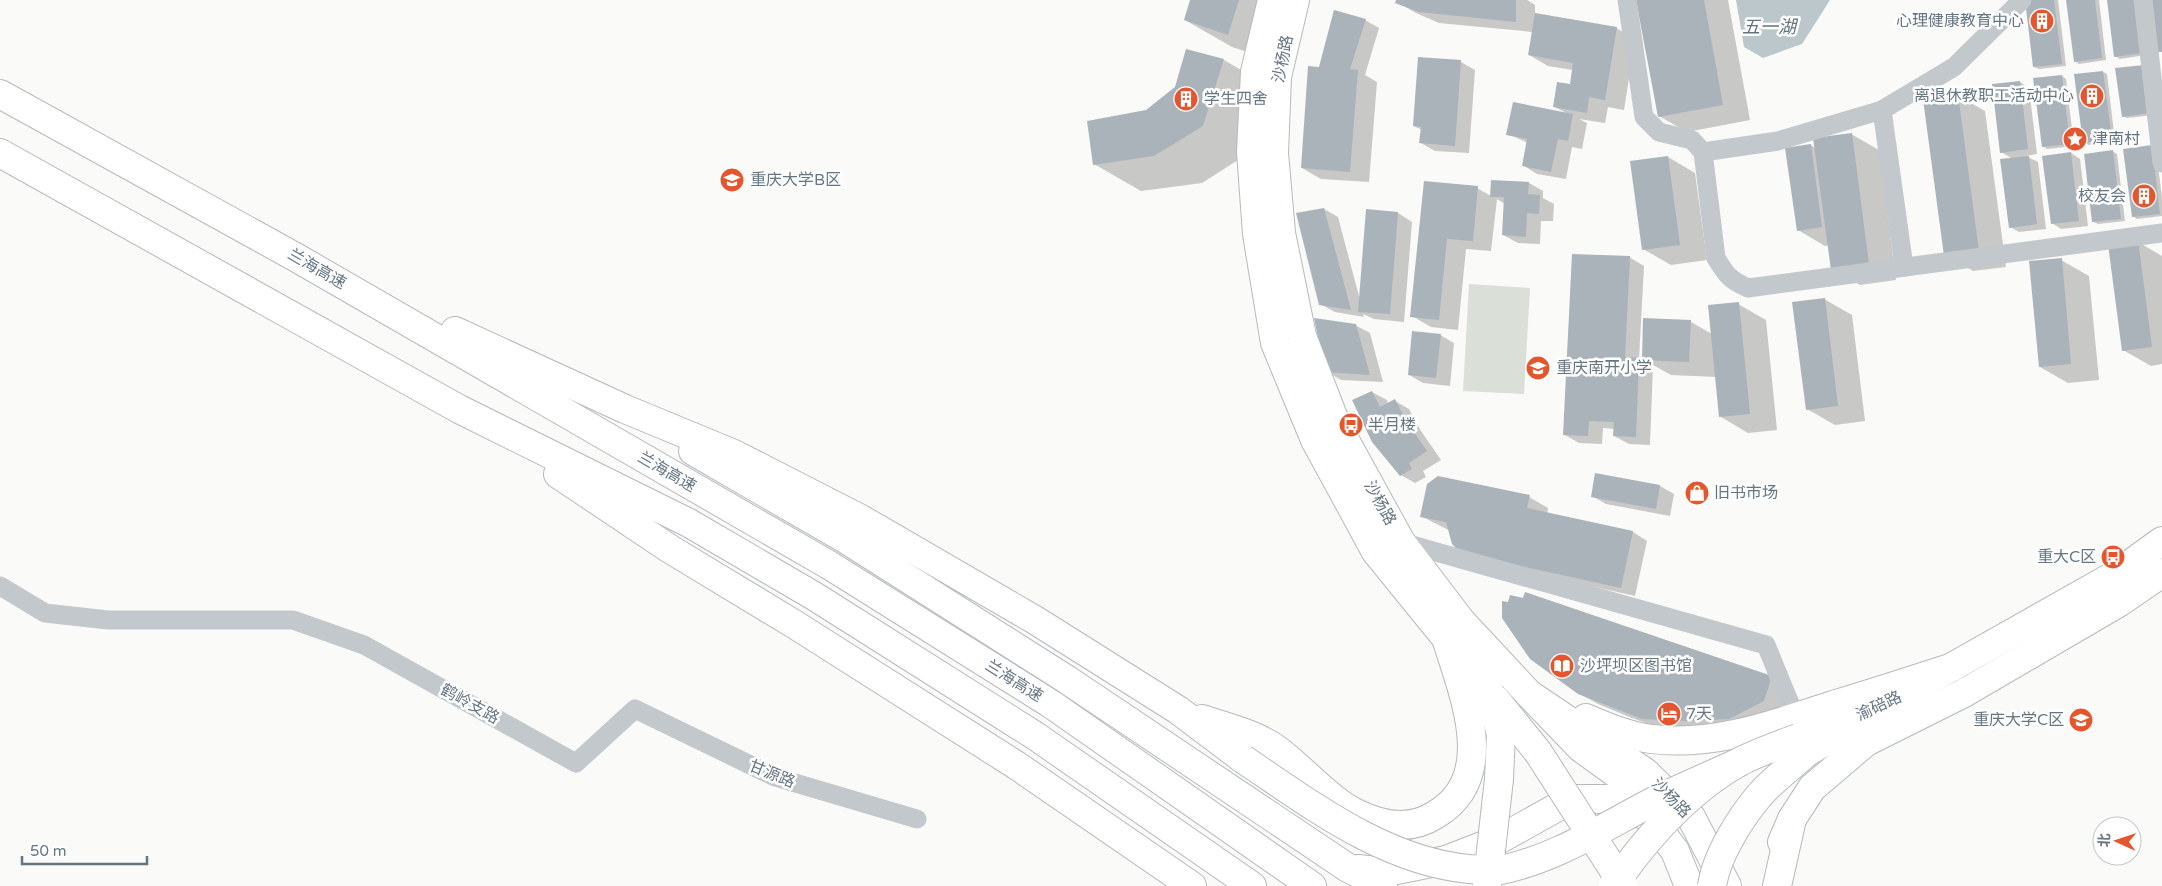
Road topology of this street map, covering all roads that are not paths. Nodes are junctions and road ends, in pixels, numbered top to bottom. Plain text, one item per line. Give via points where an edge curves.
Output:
1 (1272, 0) edge
2 (1295, 0) edge
3 (1627, 0) edge
4 (2022, 0) edge
5 (2143, 0) edge
6 (0, 94) edge
7 (1882, 110) junction
8 (1702, 152) junction
9 (0, 153) edge
10 (2162, 163) edge
11 (2162, 233) edge
12 (298, 258) junction
13 (1904, 268) junction
14 (459, 409) junction
15 (854, 530) junction
16 (2162, 541) edge
17 (1401, 542) junction
18 (2162, 573) edge
19 (0, 586) edge
20 (1446, 638) junction
21 (1953, 667) junction
22 (1489, 691) junction
23 (1529, 694) junction
24 (635, 709) joint
25 (1178, 710) junction
26 (1800, 736) junction
27 (1742, 761) junction
28 (917, 819) dead end
29 (1792, 819) junction
30 (1348, 868) junction
31 (1192, 886) edge
32 (1252, 886) edge
33 (1312, 886) edge
34 (1383, 886) edge
35 (1487, 886) edge
36 (1504, 886) edge
37 (1613, 886) edge
38 (1624, 886) edge
39 (1676, 886) edge
40 (1688, 886) edge
41 (1711, 886) edge
42 (1727, 886) edge
43 (1768, 886) edge
44 (1778, 886) edge

1 - 20 main road, 沙杨路 via 1255,72 1251,152 1257,234 1275,343 1315,440 1376,552
2 - 17 main road, 沙杨路 via 1277,77 1274,153 1281,233 1302,336 1336,424
3 - 8 street via 1644,117 1659,132 1692,140
4 - 7 street via 1954,67
5 - 10 street
6 - 12 main road, 兰海高速
7 - 8 street via 1778,141
7 - 13 street
8 - 13 street via 1716,258 1731,280 1748,288
9 - 14 main road
11 - 13 street
12 - 15 main road via 625,409
12 - 33 main road, 兰海高速 via 829,565 1051,704
14 - 31 main road via 670,549 1016,765
14 - 32 main road via 689,523 814,596 1034,735
15 - 25 main road via 1035,620
15 - 30 main road via 1066,679
16 - 21 main road, 渝碚路 via 2115,575
17 - 23 main road, 沙杨路 via 1461,621
17 - 26 street via 1766,645
18 - 29 main road, 渝碚路 via 2120,602 1964,693 1866,742 1812,788
19 - 24 street, 鹤岭支路 via 45,613 108,620 293,620 364,646 576,763
20 - 22 main road, 沙杨路
20 - 25 main road via 1468,714 1473,742 1470,770 1461,794 1446,809 1428,820 1411,825 1390,825 1353,812 1279,750 1260,739
21 - 26 main road
21 - 26 main road, 渝碚路 via 1874,711
22 - 35 main road, 沙杨路, bridge via 1501,734
22 - 38 main road, bridge via 1538,752
23 - 26 main road via 1621,732 1651,739
23 - 41 main road via 1581,748 1632,785 1680,828
23 - 42 main road, 沙杨路 via 1645,772 1691,817
24 - 28 street, 甘源路 via 775,778
25 - 27 main road, bridge via 1243,759 1359,834 1409,855 1446,865 1494,871 1549,855
26 - 27 main road, bridge
26 - 41 main road, bridge via 1734,831
27 - 37 main road, bridge via 1704,786 1676,812 1646,842
29 - 43 main road, 渝碚路 via 1776,856
29 - 44 main road
30 - 34 main road
30 - 40 main road via 1387,872 1446,860 1500,839 1572,799 1614,799 1651,819 1675,851
36 - 39 main road via 1511,863 1525,842 1547,826 1590,813 1616,814 1644,834

